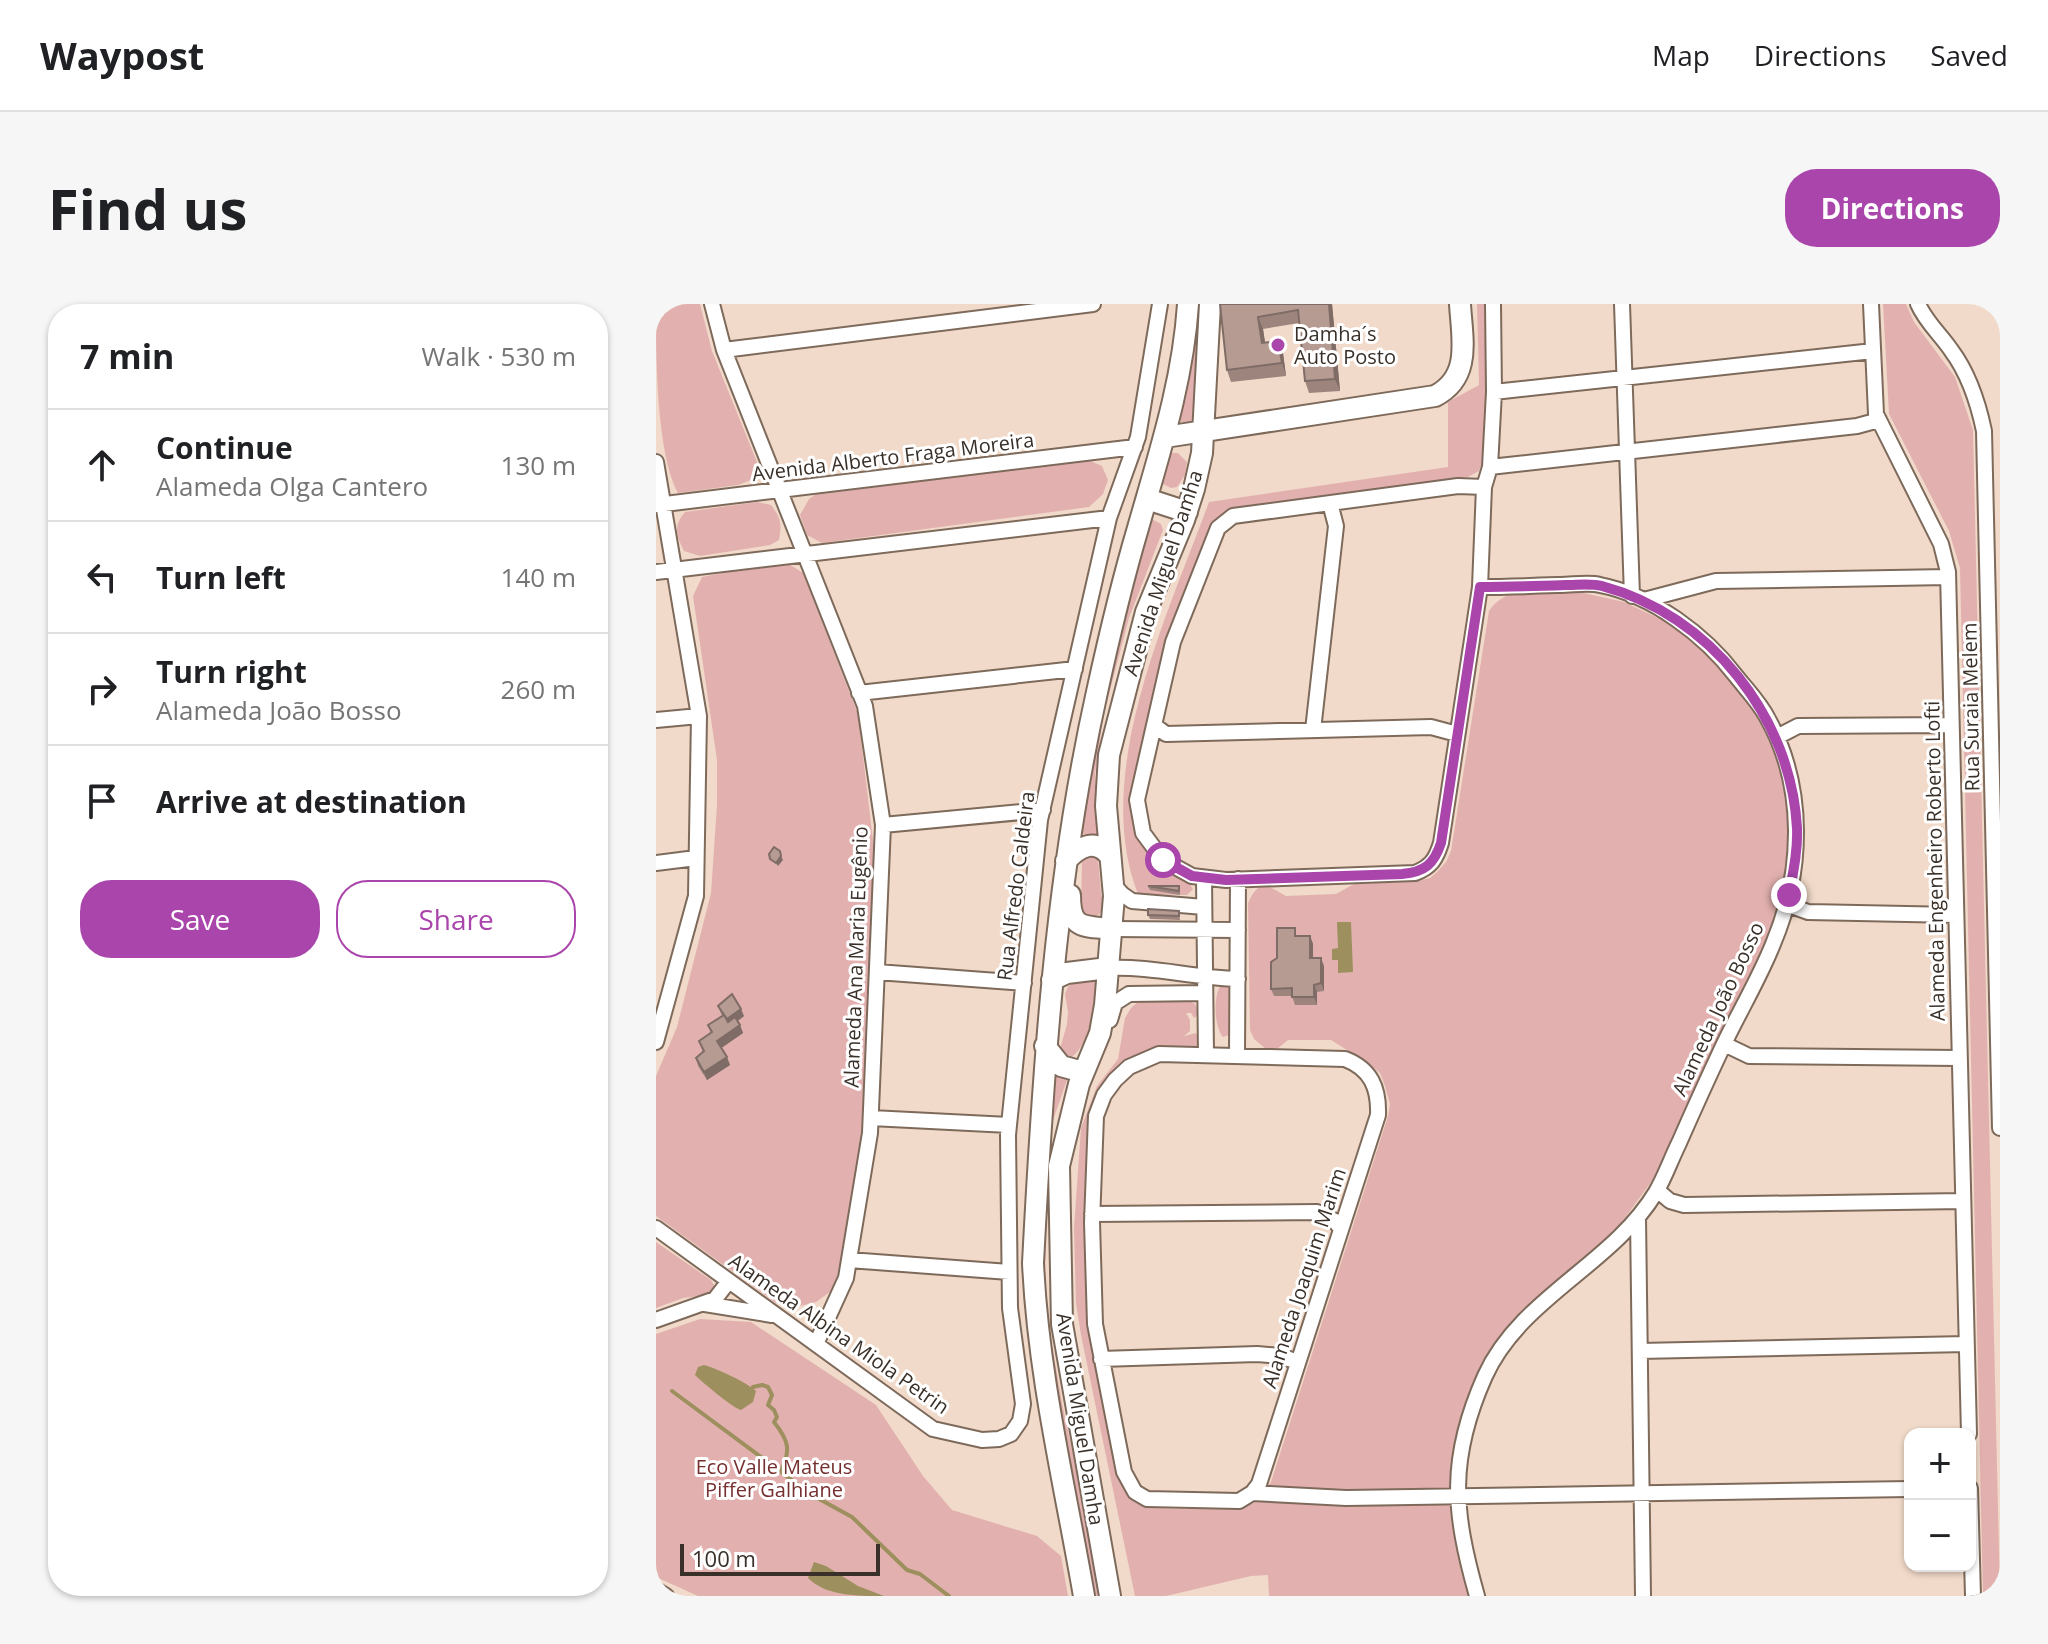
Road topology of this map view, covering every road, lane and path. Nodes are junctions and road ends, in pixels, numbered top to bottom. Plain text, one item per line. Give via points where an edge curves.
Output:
1 (712, 304) edge
2 (1093, 304) edge
3 (1160, 304) edge
4 (1188, 304) edge
5 (1210, 304) edge
6 (1460, 304) edge
7 (1493, 304) edge
8 (1622, 304) edge
9 (1871, 304) edge
10 (1918, 304) edge
11 (724, 350) junction
12 (1873, 351) junction
13 (1625, 377) junction
14 (1494, 392) junction
15 (1879, 420) junction
16 (1203, 430) junction
17 (1165, 437) junction
18 (1135, 447) junction
19 (1627, 450) junction
20 (656, 462) edge
21 (1490, 467) junction
22 (1484, 487) junction
23 (779, 491) junction
24 (1147, 499) junction
25 (1330, 503) junction
26 (660, 505) edge
27 (1187, 512) junction
28 (1109, 518) junction
29 (805, 554) junction
30 (674, 570) junction
31 (656, 572) edge
32 (1948, 577) junction
33 (1480, 587) junction
34 (1638, 598) junction
35 (1075, 669) junction
36 (859, 693) junction
37 (699, 716) junction
38 (656, 720) edge
39 (1154, 725) junction
40 (1951, 725) junction
41 (1313, 730) junction
42 (1457, 734) junction
43 (1777, 737) junction
44 (1043, 810) junction
45 (883, 825) junction
46 (1110, 856) junction
47 (696, 858) junction
48 (1066, 862) junction
49 (656, 863) edge
50 (1198, 877) junction
51 (1238, 879) junction
52 (1113, 883) junction
53 (1786, 904) junction
54 (1204, 907) junction
55 (1956, 915) junction
56 (1113, 929) junction
57 (1238, 930) junction
58 (1204, 931) junction
59 (1998, 963) edge
60 (1108, 968) junction
61 (877, 972) junction
62 (1238, 979) junction
63 (1052, 980) junction
64 (1024, 983) junction
65 (1205, 986) junction
66 (656, 1042) edge
67 (1724, 1044) junction
68 (1045, 1046) junction
69 (1206, 1055) junction
70 (1237, 1056) junction
71 (1959, 1058) junction
72 (1083, 1072) junction
73 (871, 1118) junction
74 (1009, 1125) junction
75 (2000, 1128) edge
76 (1657, 1190) junction
77 (1963, 1201) junction
78 (1092, 1214) junction
79 (1638, 1218) junction
80 (656, 1228) edge
81 (1341, 1229) junction
82 (849, 1260) junction
83 (1009, 1272) junction
84 (729, 1281) junction
85 (701, 1303) junction
86 (777, 1316) junction
87 (656, 1320) edge
88 (816, 1344) junction
89 (1966, 1344) junction
90 (1640, 1351) junction
91 (1101, 1359) junction
92 (1298, 1362) junction
93 (1969, 1428) edge
94 (1011, 1434) joint
95 (1904, 1489) edge
96 (1252, 1493) junction
97 (1642, 1493) junction
98 (1458, 1496) junction
99 (1970, 1500) edge
100 (656, 1590) edge
101 (666, 1596) edge
102 (1084, 1596) edge
103 (1110, 1596) edge
104 (1477, 1596) edge
105 (1643, 1596) edge
106 (1973, 1596) edge

1 - 11 street, Alameda Ana Maria Eugênio
2 - 11 street
3 - 18 street, Rua Alfredo Caldeira
4 - 17 street, Avenida Miguel Damha
5 - 16 street, Avenida Miguel Damha
6 - 16 street via 1461,370 1435,396
7 - 14 street
8 - 13 street
9 - 12 street, Alameda Engenheiro Roberto Lofti
10 - 59 street, Rua Suraia Melem via 1968,379 1984,431
11 - 23 street, Alameda Ana Maria Eugênio
12 - 13 street
12 - 15 street, Alameda Engenheiro Roberto Lofti
13 - 14 street
13 - 19 street
14 - 21 street
15 - 19 street
15 - 32 street, Alameda Engenheiro Roberto Lofti via 1941,544
16 - 17 street
16 - 27 street, Avenida Miguel Damha
17 - 24 street, Avenida Miguel Damha
18 - 23 street, Avenida Alberto Fraga Moreira
18 - 28 street, Rua Alfredo Caldeira
19 - 21 street
19 - 34 street
20 - 26 street
21 - 22 street
22 - 25 street
22 - 33 street
23 - 26 street, Avenida Alberto Fraga Moreira
23 - 29 street, Alameda Ana Maria Eugênio
24 - 27 street
24 - 48 street, Avenida Miguel Damha via 1097,691
25 - 39 street via 1225,520 1173,642
25 - 41 street via 1336,526
26 - 30 street
27 - 46 street, Avenida Miguel Damha via 1146,612 1109,755
28 - 29 street
28 - 35 street, Rua Alfredo Caldeira
29 - 30 street
29 - 36 street, Alameda Ana Maria Eugênio
30 - 31 street
30 - 37 street
32 - 34 street via 1716,581
32 - 40 street, Alameda Engenheiro Roberto Lofti
33 - 34 street, Alameda João Bosso via 1599,584
33 - 42 street
34 - 43 street, Alameda João Bosso via 1697,635 1726,663
35 - 36 street
35 - 44 street, Rua Alfredo Caldeira
36 - 45 street, Alameda Ana Maria Eugênio
37 - 38 street
37 - 47 street
39 - 41 street via 1166,734
39 - 50 street via 1137,800 1143,833 1163,860
40 - 43 street via 1798,726
40 - 55 street, Alameda Engenheiro Roberto Lofti
41 - 42 street via 1431,727
42 - 51 street via 1441,843 1427,868 1402,874
43 - 53 street, Alameda João Bosso via 1797,829
44 - 45 street
44 - 64 street, Rua Alfredo Caldeira
45 - 61 street, Alameda Ana Maria Eugênio
46 - 48 street via 1099,846 1088,845
46 - 52 street, Avenida Miguel Damha
47 - 49 street
47 - 66 street via 696,896
48 - 56 street via 1073,918 1086,927
48 - 63 street, Avenida Miguel Damha
50 - 51 street
50 - 54 street
51 - 57 street
52 - 54 street via 1138,903
52 - 56 street, Avenida Miguel Damha
53 - 55 street via 1808,912
53 - 67 street, Alameda João Bosso via 1773,944
54 - 58 street
55 - 71 street, Alameda Engenheiro Roberto Lofti
56 - 58 street
56 - 60 street, Avenida Miguel Damha
57 - 58 street
57 - 62 street
58 - 65 street
59 - 75 street, Rua Suraia Melem
60 - 63 street
60 - 65 street via 1140,967
60 - 72 street, Avenida Miguel Damha via 1100,1033
61 - 64 street
61 - 73 street, Alameda Ana Maria Eugênio
62 - 65 street
62 - 70 street
63 - 68 street, Avenida Miguel Damha
64 - 74 street, Rua Alfredo Caldeira
65 - 69 street
65 - 72 street via 1121,998 1100,1055
67 - 71 street via 1749,1056
67 - 76 street, Alameda João Bosso
68 - 72 street via 1061,1066
68 - 102 street, Avenida Miguel Damha via 1034,1295
69 - 70 street
69 - 78 street via 1159,1054 1129,1067 1104,1095 1096,1116
70 - 81 street, Alameda Joaquim Marim via 1345,1059 1369,1074 1378,1115
71 - 77 street, Alameda Engenheiro Roberto Lofti
72 - 103 street, Avenida Miguel Damha via 1059,1166 1062,1324
73 - 74 street
73 - 82 street, Alameda Ana Maria Eugênio
74 - 83 street, Rua Alfredo Caldeira
76 - 77 street via 1684,1205
76 - 79 street, Alameda João Bosso
77 - 89 street, Alameda Engenheiro Roberto Lofti
78 - 81 street via 1317,1212
78 - 91 street
79 - 90 street
79 - 98 street, Alameda João Bosso via 1508,1338 1486,1373 1468,1420 1457,1471
80 - 84 street, Alameda Albina Miola Petrin
81 - 92 street, Alameda Joaquim Marim
82 - 83 street
82 - 88 street, Alameda Ana Maria Eugênio
83 - 94 street, Rua Alfredo Caldeira via 1023,1404
84 - 85 street via 715,1299
84 - 86 street, Alameda Albina Miola Petrin
85 - 86 street
85 - 87 street
86 - 88 street, Alameda Albina Miola Petrin
88 - 94 street, Alameda Albina Miola Petrin via 933,1429 982,1440
89 - 90 street
89 - 93 street, Alameda Engenheiro Roberto Lofti
90 - 97 street
91 - 92 street via 1257,1354
91 - 96 street via 1124,1472 1135,1492 1147,1499 1239,1501
92 - 96 street, Alameda Joaquim Marim
95 - 97 street
96 - 98 street
97 - 98 street
97 - 105 street
98 - 104 street, Alameda João Bosso via 1459,1523
99 - 106 street
100 - 101 street

